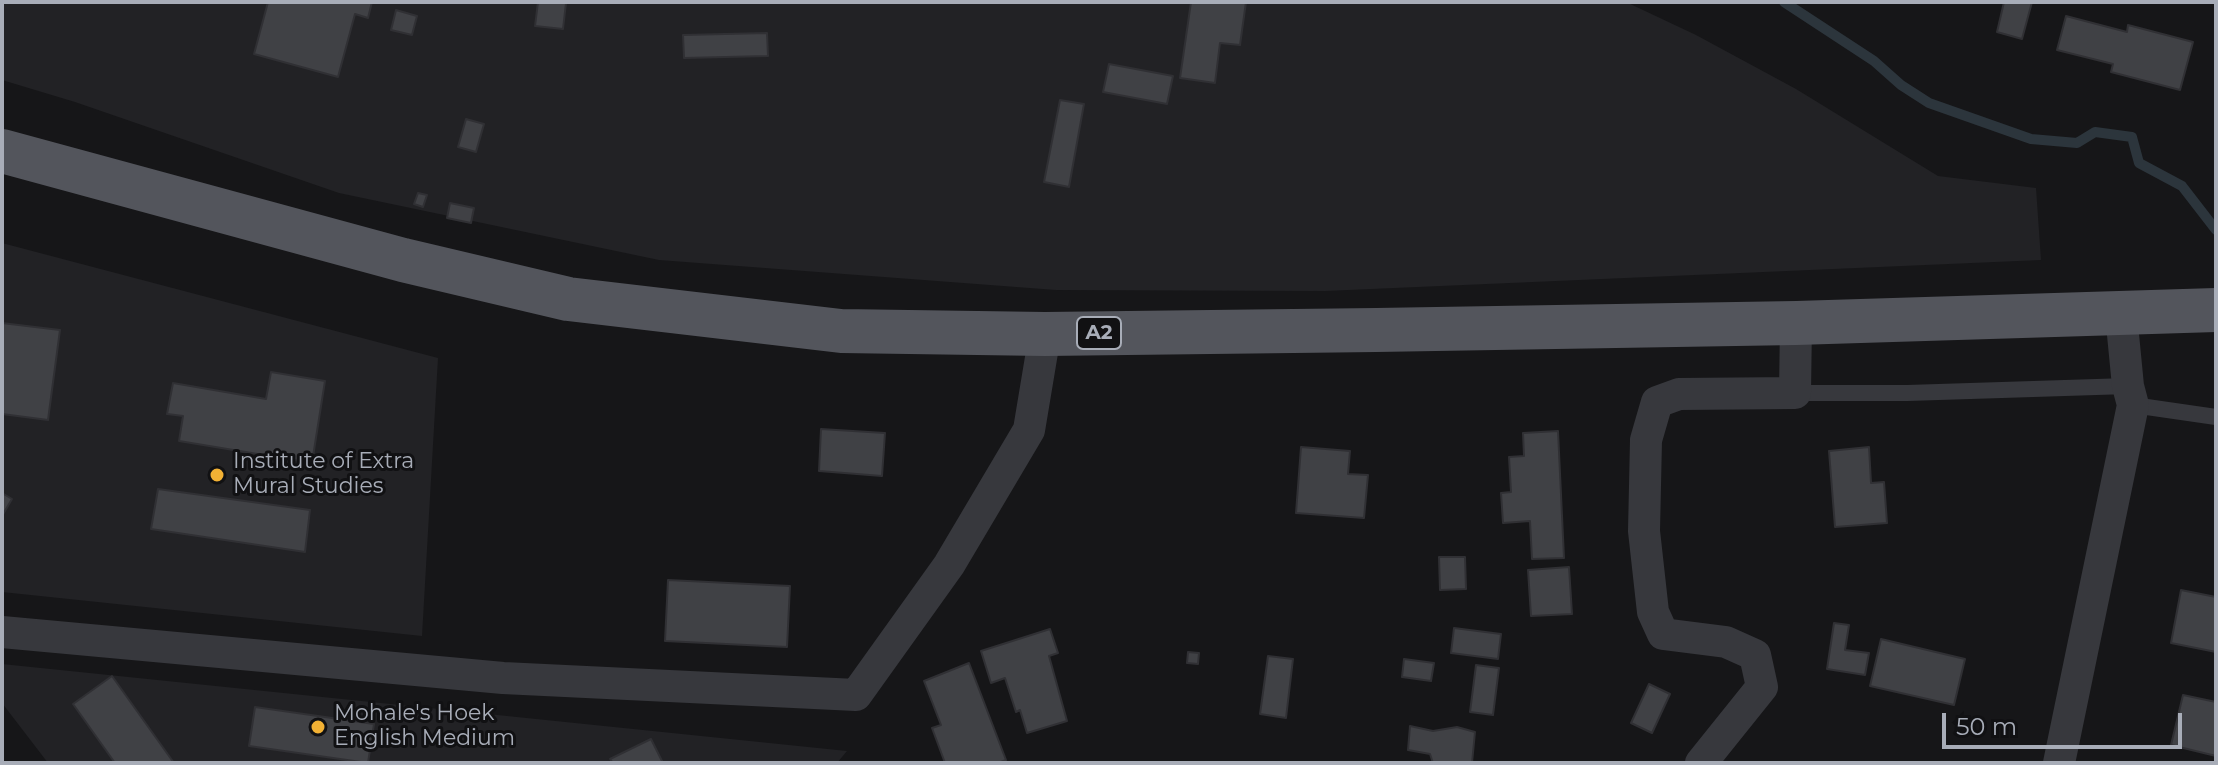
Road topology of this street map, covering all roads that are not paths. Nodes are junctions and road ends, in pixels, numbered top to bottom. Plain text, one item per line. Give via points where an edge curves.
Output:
1 (2, 151) edge
2 (2216, 310) edge
3 (2121, 314) junction
4 (1796, 323) junction
5 (1045, 334) junction
6 (1795, 393) junction
7 (2130, 396) junction
8 (2216, 417) edge
9 (2, 632) edge
10 (1701, 763) edge
11 (2059, 763) edge

1 - 5 main road, A2 via 403,260 568,299 841,331
2 - 3 main road, A2
3 - 4 main road, A2
3 - 7 street
4 - 5 main road, A2
4 - 6 street
5 - 9 street via 1029,430 949,565 856,695 503,678
6 - 7 lane
6 - 10 street via 1679,394 1657,402 1646,440 1644,531 1653,612 1663,634 1726,642 1755,655 1762,687
7 - 8 lane
7 - 11 street

